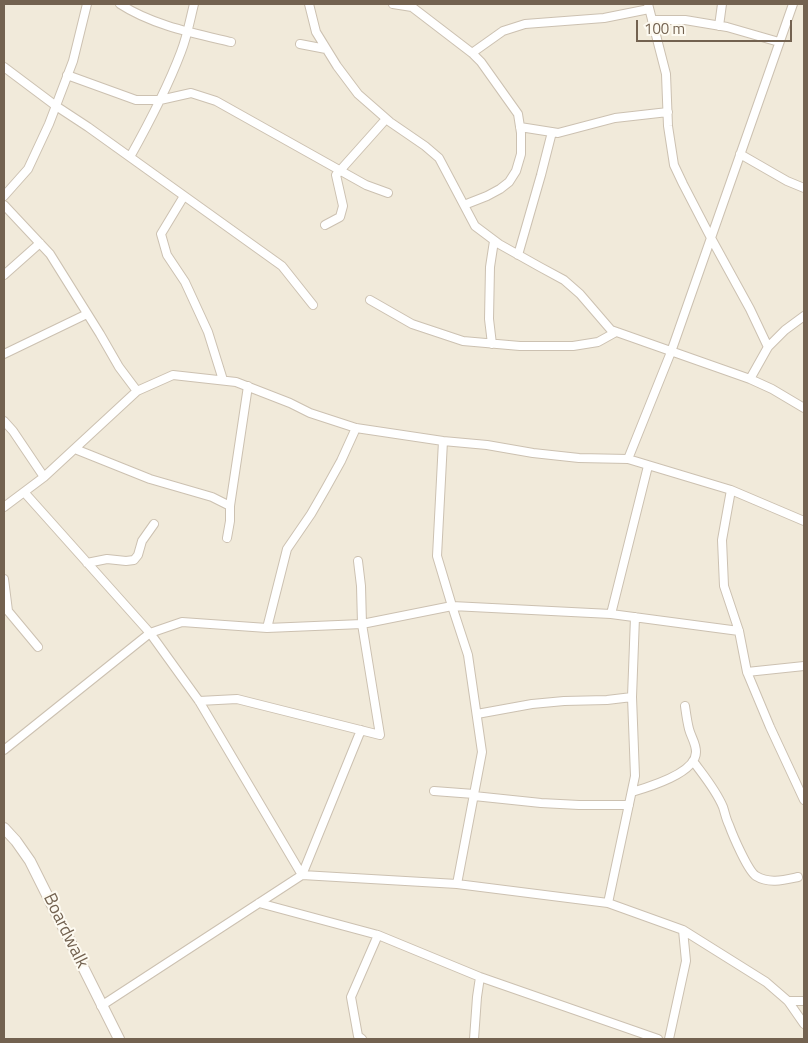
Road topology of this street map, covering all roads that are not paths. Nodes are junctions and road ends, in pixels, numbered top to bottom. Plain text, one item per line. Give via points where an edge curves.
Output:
1 (86, 4) edge
2 (120, 4) edge
3 (194, 4) edge
4 (309, 4) edge
5 (393, 4) edge
6 (722, 4) edge
7 (793, 4) edge
8 (412, 6) edge
9 (648, 6) edge
10 (652, 20) junction
11 (719, 26) junction
12 (188, 31) junction
13 (231, 42) dead end
14 (779, 42) junction
15 (300, 44) dead end
16 (326, 49) junction
17 (472, 53) junction
18 (4, 67) edge
19 (67, 75) junction
20 (160, 100) junction
21 (56, 106) junction
22 (668, 112) junction
23 (386, 118) junction
24 (520, 126) junction
25 (552, 132) junction
26 (740, 154) junction
27 (130, 157) junction
28 (340, 170) junction
29 (804, 188) edge
30 (388, 193) dead end
31 (4, 196) edge
32 (184, 196) junction
33 (464, 204) junction
34 (4, 205) edge
35 (325, 224) dead end
36 (711, 238) junction
37 (494, 241) junction
38 (40, 243) junction
39 (518, 255) junction
40 (4, 275) edge
41 (370, 300) dead end
42 (313, 305) dead end
43 (88, 314) junction
44 (804, 316) edge
45 (616, 332) junction
46 (492, 344) junction
47 (768, 347) junction
48 (5, 351) edge
49 (671, 352) junction
50 (750, 379) junction
51 (223, 380) junction
52 (248, 386) junction
53 (137, 391) junction
54 (804, 408) edge
55 (4, 421) edge
56 (356, 428) junction
57 (444, 441) junction
58 (75, 449) junction
59 (628, 459) junction
60 (648, 466) junction
61 (44, 477) junction
62 (731, 490) junction
63 (24, 492) junction
64 (230, 506) junction
65 (4, 507) edge
66 (804, 521) edge
67 (154, 524) dead end
68 (227, 538) dead end
69 (358, 561) dead end
70 (87, 563) junction
71 (4, 579) edge
72 (452, 606) junction
73 (611, 614) junction
74 (635, 617) junction
75 (362, 624) junction
76 (267, 628) junction
77 (740, 630) junction
78 (150, 633) junction
79 (38, 647) dead end
80 (804, 666) edge
81 (746, 672) junction
82 (632, 697) junction
83 (199, 701) junction
84 (685, 706) dead end
85 (477, 714) junction
86 (361, 730) junction
87 (4, 750) edge
88 (693, 761) junction
89 (434, 791) dead end
90 (632, 792) junction
91 (474, 795) junction
92 (804, 800) edge
93 (629, 805) junction
94 (4, 828) edge
95 (302, 875) junction
96 (798, 877) dead end
97 (457, 884) junction
98 (259, 903) junction
99 (608, 903) junction
100 (683, 930) junction
101 (378, 935) junction
102 (480, 977) junction
103 (788, 1001) junction
104 (804, 1001) edge
105 (102, 1006) junction
106 (804, 1024) edge
107 (119, 1039) edge
108 (362, 1039) edge
109 (474, 1039) edge
110 (658, 1039) edge
111 (670, 1039) edge

1 - 19 street
2 - 12 street
3 - 12 street
4 - 16 street via 316,32
5 - 8 street
6 - 11 street
7 - 14 street
8 - 17 street
9 - 10 street
9 - 17 street via 604,18 525,24 503,31
10 - 11 street via 685,20
10 - 22 street via 666,74
11 - 14 street
12 - 13 street
12 - 20 street
14 - 26 street
15 - 16 street
16 - 23 street via 358,94
17 - 24 street via 482,62 518,114
18 - 21 street
19 - 20 street via 136,100
19 - 21 street
20 - 27 street
20 - 28 street via 191,93 216,101
21 - 27 street
21 - 31 street via 28,169
22 - 25 street via 615,118
22 - 36 street via 674,165
23 - 28 street
23 - 33 street via 439,158
24 - 25 street
24 - 33 street via 521,154 509,182 487,196
25 - 39 street
26 - 29 street
26 - 36 street
27 - 32 street
28 - 30 street via 366,186
28 - 35 street via 336,174 343,206 340,217
32 - 42 street via 282,266
32 - 51 street via 161,234 167,256 185,282 208,332
33 - 37 street via 475,226
34 - 38 street
36 - 47 street
36 - 49 street
37 - 39 street
37 - 46 street via 490,267
38 - 40 street
38 - 43 street
39 - 45 street via 564,280
41 - 46 street via 412,324 463,341
43 - 48 street
43 - 53 street
44 - 47 street
45 - 46 street via 598,342 573,346
45 - 49 street
47 - 50 street
49 - 50 street
49 - 59 street
50 - 54 street
51 - 52 street
51 - 53 street via 173,376
52 - 56 street via 310,413
52 - 64 street
53 - 58 street
55 - 61 street
56 - 57 street
56 - 76 street via 330,481 288,550
57 - 59 street via 579,458
57 - 72 street via 437,556
58 - 61 street
58 - 64 street
59 - 60 street
60 - 62 street
60 - 73 street
61 - 63 street
62 - 66 street
62 - 77 street via 722,540 724,586
63 - 65 street
63 - 70 street
64 - 68 street
67 - 70 street via 134,560 107,559
69 - 75 street
70 - 78 street
71 - 79 street via 8,612
72 - 73 street
72 - 75 street
72 - 85 street via 468,655
73 - 74 street
74 - 77 street
74 - 82 street
75 - 76 street
75 - 86 street via 380,735
76 - 78 street via 182,622
77 - 81 street
78 - 83 street
78 - 87 street
80 - 81 street
81 - 92 street
82 - 85 street via 532,704
82 - 90 street via 636,776
83 - 86 street via 236,699
83 - 95 street
84 - 88 street via 696,753
85 - 91 street via 482,752
86 - 95 street
88 - 90 street via 671,779
88 - 96 street via 713,787 745,860 755,875 778,881
89 - 91 street
90 - 93 street
91 - 93 street via 541,803
91 - 97 street
93 - 99 street
94 - 105 street, Boardwalk via 33,866
95 - 97 street
95 - 98 street
97 - 99 street
98 - 101 street
98 - 105 street
99 - 100 street
100 - 103 street via 766,982
100 - 111 street via 686,961
101 - 102 street
101 - 108 street via 352,997 358,1036
102 - 109 street
102 - 110 street
103 - 104 street
103 - 106 street
105 - 107 street, Boardwalk

